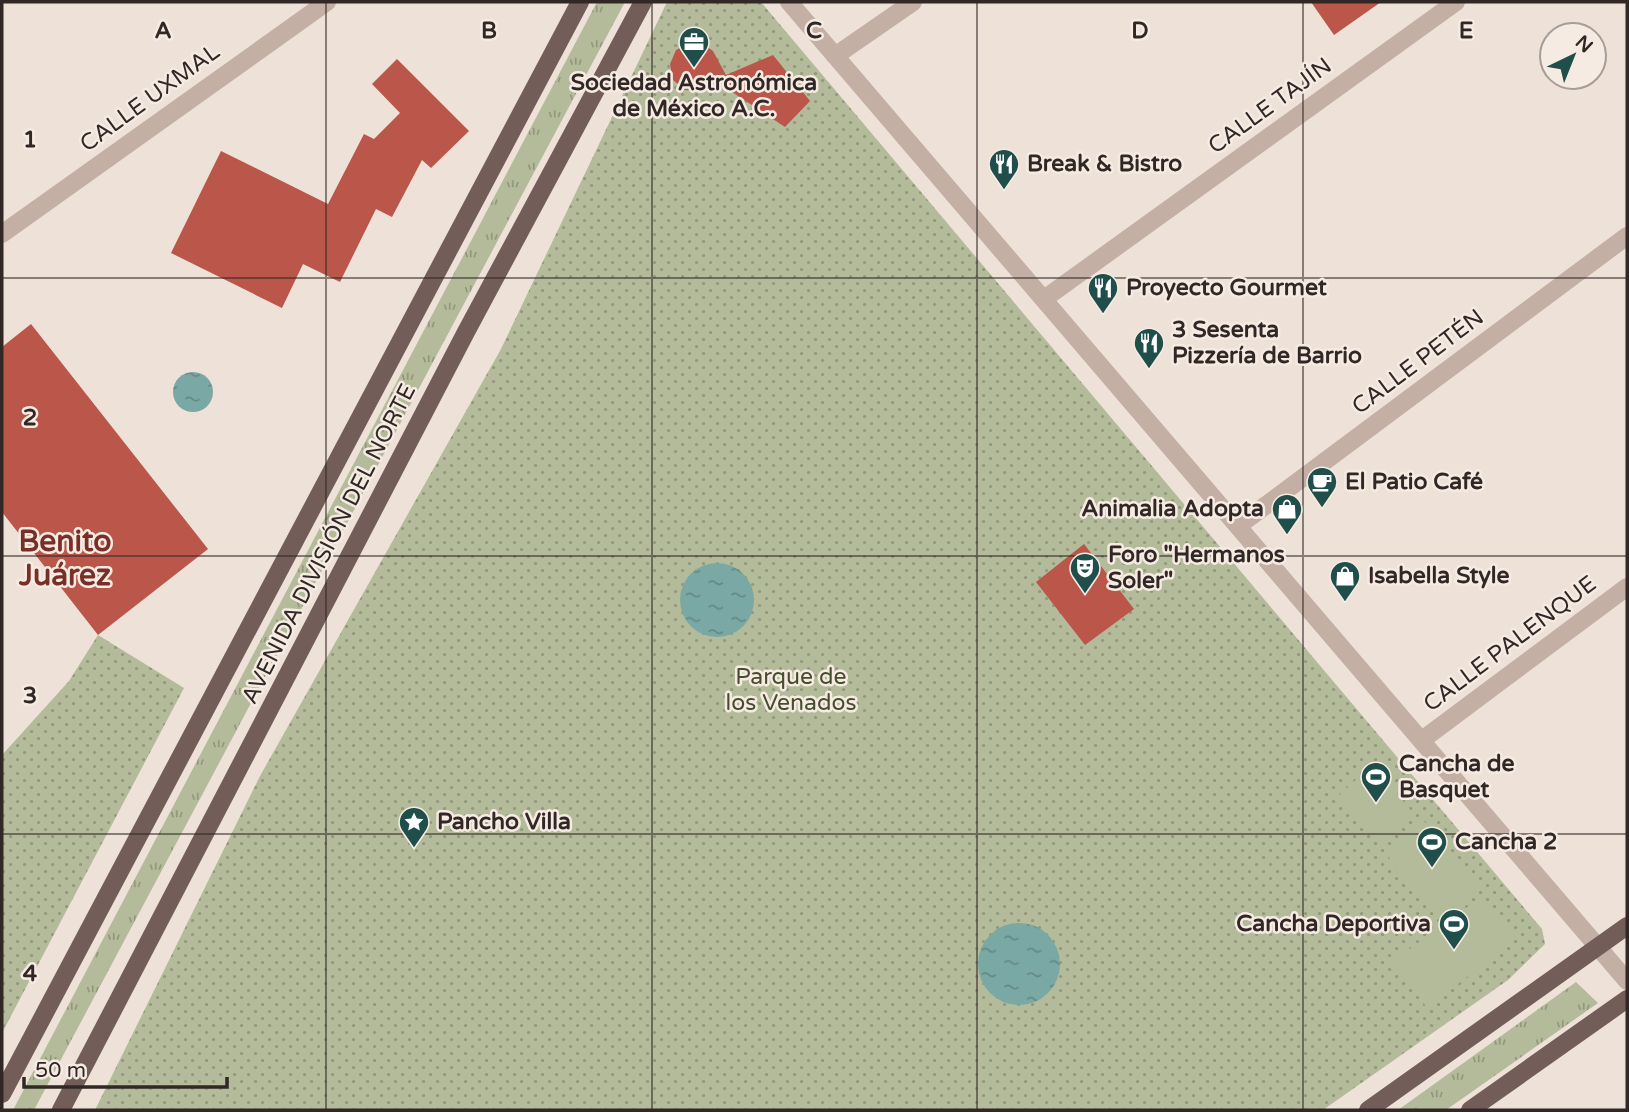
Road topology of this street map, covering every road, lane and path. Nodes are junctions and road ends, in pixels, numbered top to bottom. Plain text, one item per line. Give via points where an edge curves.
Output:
1 (327, 2) edge
2 (580, 2) edge
3 (643, 2) edge
4 (789, 2) edge
5 (912, 2) edge
6 (1456, 2) edge
7 (835, 56) junction
8 (2, 234) edge
9 (1627, 236) edge
10 (1044, 299) junction
11 (1238, 526) junction
12 (1627, 587) edge
13 (1422, 740) junction
14 (1627, 926) edge
15 (1598, 948) junction
16 (1627, 981) edge
17 (1627, 999) edge
18 (2, 1094) edge
19 (61, 1110) edge
20 (1368, 1110) edge
21 (1470, 1110) edge

1 - 8 street, CALLE UXMAL
2 - 18 main road, AVENIDA DIVISIÓN DEL NORTE
3 - 19 main road, AVENIDA DIVISIÓN DEL NORTE
4 - 7 street
5 - 7 street
6 - 10 street, CALLE TAJÍN
7 - 10 street
9 - 11 street, CALLE PETÉN
10 - 11 street
11 - 13 street
12 - 13 street, CALLE PALENQUE
13 - 15 street
14 - 15 main road
15 - 16 street
15 - 20 main road
17 - 21 main road

